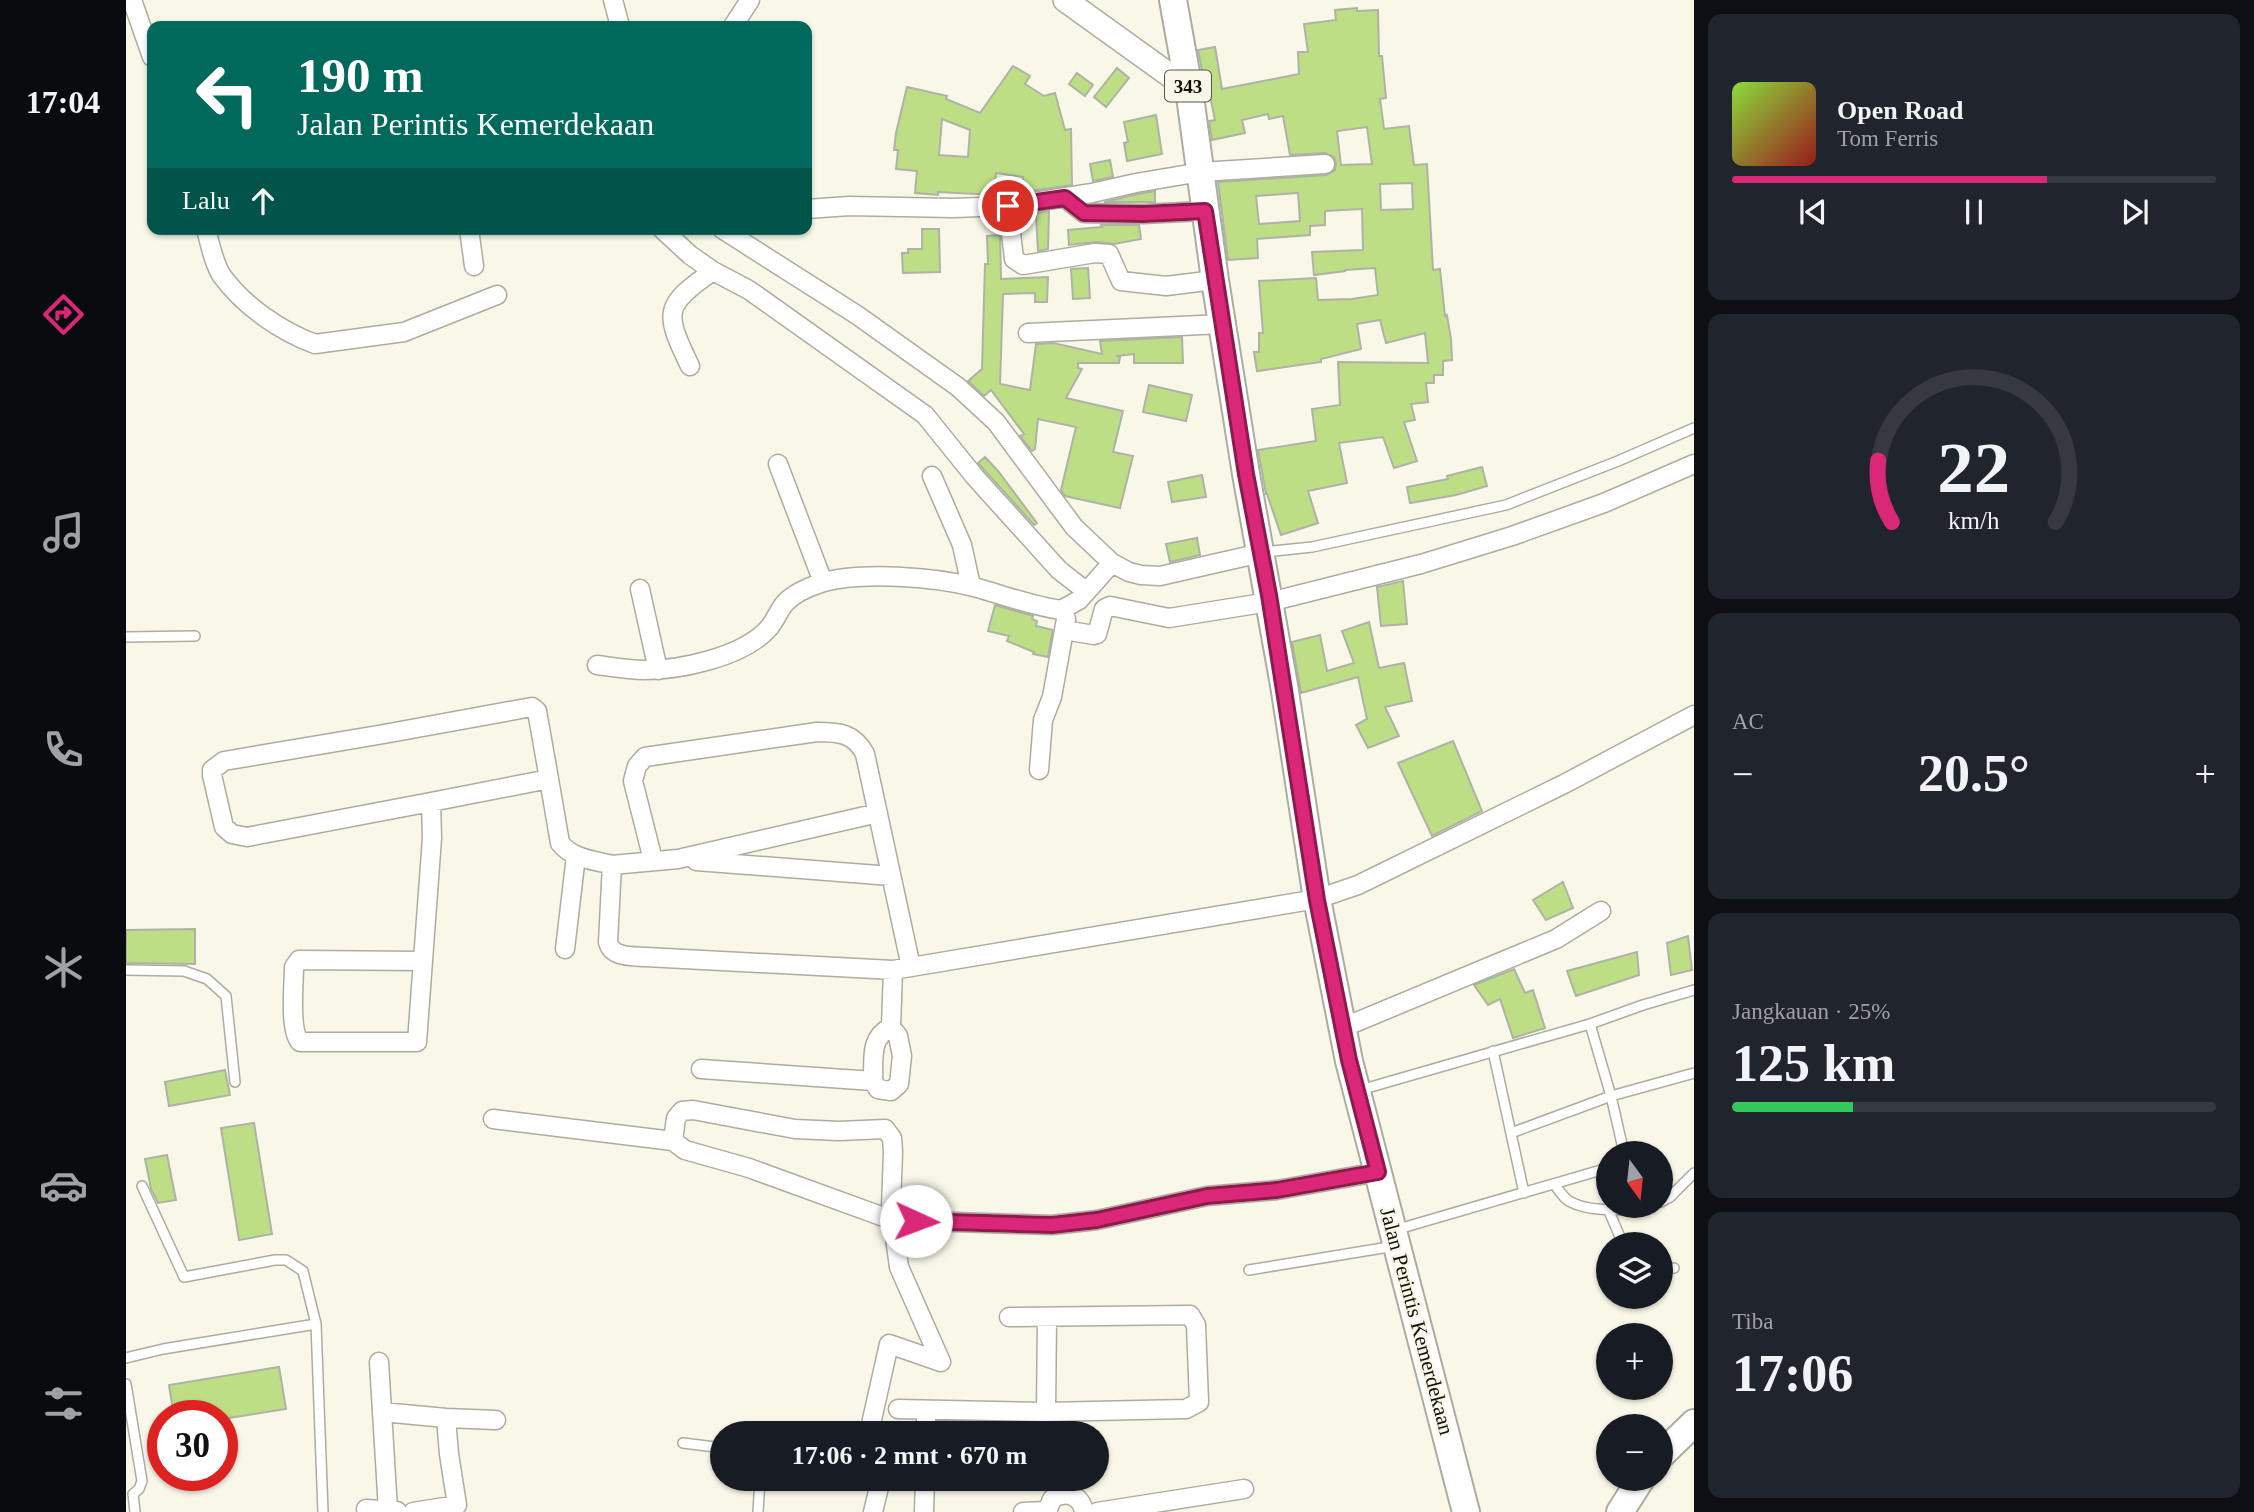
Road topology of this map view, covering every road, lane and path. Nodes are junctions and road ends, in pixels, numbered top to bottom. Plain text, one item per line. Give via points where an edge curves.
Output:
1 (132, 0) edge
2 (613, 0) edge
3 (750, 0) edge
4 (1065, 0) edge
5 (1173, 0) edge
6 (619, 21) edge
7 (736, 21) edge
8 (147, 43) edge
9 (1189, 89) junction
10 (1325, 164) dead end
11 (1201, 172) junction
12 (1065, 198) junction
13 (1008, 206) junction
14 (812, 209) edge
15 (1205, 211) junction
16 (208, 235) edge
17 (470, 235) edge
18 (668, 235) edge
19 (731, 235) edge
20 (474, 266) dead end
21 (713, 271) junction
22 (1215, 280) junction
23 (497, 295) dead end
24 (1223, 324) junction
25 (1028, 333) dead end
26 (690, 366) dead end
27 (1694, 428) edge
28 (778, 464) dead end
29 (1694, 464) edge
30 (932, 476) dead end
31 (1261, 555) junction
32 (1099, 578) junction
33 (823, 582) junction
34 (971, 586) junction
35 (640, 589) dead end
36 (1269, 598) junction
37 (1069, 607) junction
38 (1064, 630) junction
39 (195, 636) dead end
40 (126, 637) edge
41 (597, 665) dead end
42 (658, 670) junction
43 (1694, 715) edge
44 (1039, 770) dead end
45 (549, 779) junction
46 (431, 802) junction
47 (878, 813) junction
48 (576, 856) junction
49 (678, 859) junction
50 (653, 860) junction
51 (612, 864) junction
52 (891, 876) junction
53 (1317, 900) junction
54 (1601, 911) dead end
55 (565, 949) dead end
56 (422, 961) junction
57 (911, 967) junction
58 (126, 970) edge
59 (893, 970) junction
60 (1694, 990) edge
61 (1590, 1024) junction
62 (891, 1027) junction
63 (1342, 1028) junction
64 (1493, 1051) junction
65 (701, 1069) dead end
66 (1694, 1073) edge
67 (235, 1082) dead end
68 (873, 1082) junction
69 (1357, 1091) junction
70 (1611, 1096) junction
71 (494, 1119) dead end
72 (1511, 1133) junction
73 (673, 1141) junction
74 (1621, 1141) edge
75 (1378, 1172) junction
76 (1596, 1172) edge
77 (1694, 1173) edge
78 (1554, 1184) junction
79 (142, 1186) dead end
80 (1524, 1193) junction
81 (1673, 1194) edge
82 (1596, 1208) edge
83 (892, 1220) junction
84 (1395, 1238) junction
85 (1249, 1270) dead end
86 (1009, 1317) dead end
87 (1047, 1317) junction
88 (316, 1324) junction
89 (126, 1358) edge
90 (379, 1362) dead end
91 (126, 1384) edge
92 (898, 1409) dead end
93 (926, 1410) junction
94 (382, 1412) junction
95 (1046, 1412) junction
96 (446, 1418) junction
97 (496, 1420) dead end
98 (872, 1421) edge
99 (926, 1421) edge
100 (1047, 1421) edge
101 (1694, 1423) edge
102 (683, 1443) dead end
103 (1673, 1443) edge
104 (710, 1446) edge
105 (1244, 1489) dead end
106 (759, 1491) edge
107 (878, 1491) edge
108 (925, 1491) edge
109 (1054, 1491) edge
110 (1064, 1491) edge
111 (1633, 1491) edge
112 (129, 1495) edge
113 (462, 1508) edge
114 (366, 1509) dead end
115 (394, 1511) edge
116 (1046, 1511) edge
117 (135, 1512) edge
118 (324, 1512) edge
119 (412, 1512) edge
120 (758, 1512) edge
121 (873, 1512) edge
122 (924, 1512) edge
123 (1024, 1512) edge
124 (1084, 1512) edge
125 (1097, 1512) edge
126 (1466, 1512) edge
127 (1620, 1512) edge

1 - 8 street
2 - 6 street
3 - 7 street
4 - 9 main road
5 - 9 main road, 343
9 - 11 main road, 343
10 - 11 street
11 - 12 street
11 - 15 main road, 343
12 - 13 street
12 - 15 street via 1084,213
13 - 14 street
13 - 22 street via 1014,259 1023,265 1109,254 1121,281 1166,286
15 - 22 main road, 343
16 - 23 street via 220,274 238,293 266,318 315,344 404,332
17 - 20 street
18 - 21 street
19 - 32 street via 857,315 958,387 996,422 1074,527
21 - 26 street via 685,291 671,322
21 - 32 street via 749,290 925,415 1059,570
22 - 24 main road, 343
24 - 25 street
24 - 31 main road, 343
27 - 31 lane via 1506,505
28 - 33 street
29 - 36 street via 1512,536 1421,564
30 - 34 street via 962,545
31 - 32 street via 1160,576 1129,572
31 - 36 main road, Jalan Perintis Kemerdekaan / 343
32 - 37 street
33 - 34 street via 912,578
33 - 42 street via 785,603 754,642 728,655
34 - 37 street via 1048,608
35 - 42 street
36 - 38 street via 1169,618 1110,606 1104,609 1097,634
36 - 53 main road, Jalan Perintis Kemerdekaan / 343
37 - 38 street
38 - 44 street via 1052,697 1043,720
39 - 40 lane
41 - 42 street
43 - 53 street via 1564,784 1358,885
45 - 46 street
45 - 46 street via 537,711 532,707 224,761 212,771 225,827 232,834 247,836
45 - 48 street via 560,843
46 - 56 street
47 - 49 street
47 - 50 street via 865,754 852,737 834,732 645,757 633,781
47 - 52 street
48 - 51 street
48 - 55 street
49 - 50 street
49 - 52 street
50 - 51 street
51 - 59 street via 608,942 615,953
52 - 57 street
53 - 57 street
53 - 63 main road, Jalan Perintis Kemerdekaan / 343
54 - 63 street via 1556,939
56 - 56 street via 417,1042 297,1040 294,967 299,960
57 - 59 street
58 - 67 lane via 184,971 207,979 226,996
59 - 62 street
60 - 61 lane
61 - 64 lane
61 - 70 lane
62 - 68 street via 876,1039
62 - 68 street via 902,1056 900,1084 891,1091 878,1089
63 - 69 main road, Jalan Perintis Kemerdekaan / 343
64 - 69 lane
64 - 72 lane
65 - 68 street
66 - 70 lane
69 - 75 main road, Jalan Perintis Kemerdekaan / 343
70 - 72 lane
70 - 74 lane
71 - 73 street
72 - 80 lane
73 - 83 street via 685,1150 750,1168
73 - 83 street via 676,1118 682,1111 693,1110 795,1129 885,1129 893,1152
75 - 83 street via 1277,1190 1207,1196 1052,1225
75 - 84 main road, Jalan Perintis Kemerdekaan / 343
76 - 78 lane
77 - 81 lane
78 - 80 lane
78 - 82 lane via 1575,1205
79 - 88 lane via 184,1277 286,1260 303,1271
80 - 84 lane
83 - 98 street via 899,1266 941,1362 889,1344
84 - 85 lane
84 - 126 main road, Jalan Perintis Kemerdekaan / 343
86 - 87 street
87 - 95 street
87 - 95 street via 1190,1315 1196,1325 1199,1402 1186,1409
88 - 89 lane
88 - 118 lane
90 - 94 street
91 - 112 lane via 142,1481
92 - 93 street
93 - 95 street
93 - 99 street
94 - 96 street
94 - 115 street
95 - 100 street
96 - 97 street
96 - 113 street
101 - 103 main road
102 - 104 lane
105 - 125 street
106 - 120 lane
107 - 121 street
108 - 122 street
109 - 116 street
110 - 124 street via 1081,1502
111 - 127 main road
112 - 117 lane
113 - 119 street
114 - 115 street
116 - 123 street

